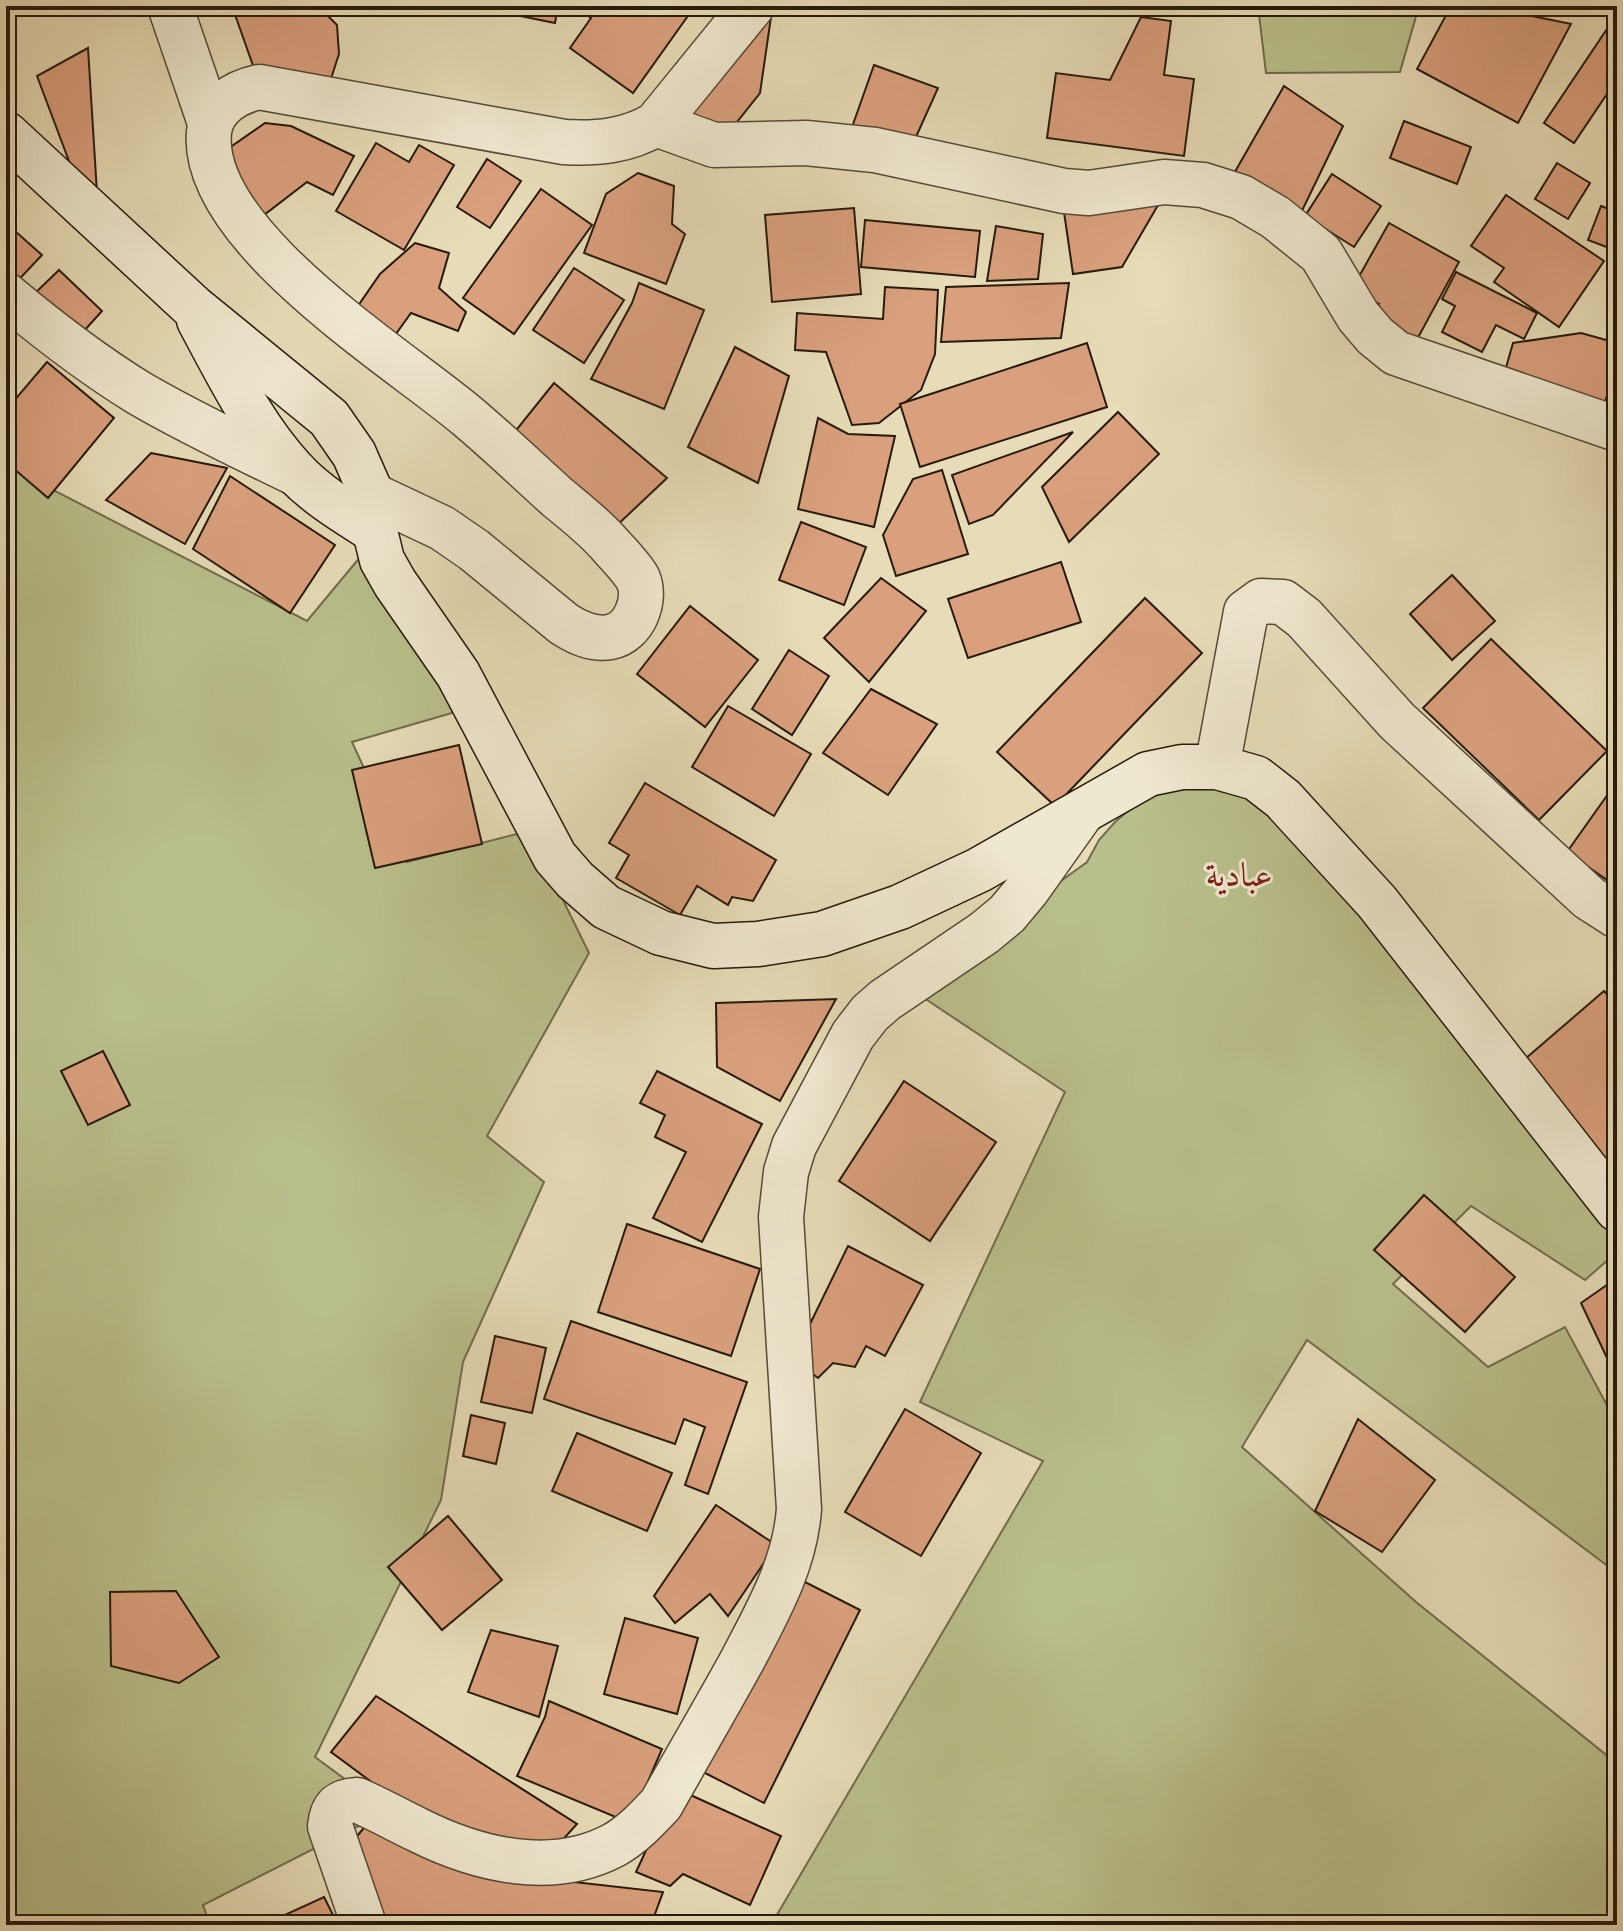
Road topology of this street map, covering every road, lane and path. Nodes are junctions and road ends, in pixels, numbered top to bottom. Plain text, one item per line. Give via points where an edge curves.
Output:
1 (170, 6) edge
2 (752, 6) edge
3 (210, 123) junction
4 (656, 124) junction
5 (6, 134) edge
6 (6, 295) edge
7 (193, 307) junction
8 (1617, 429) edge
9 (297, 474) junction
10 (374, 513) junction
11 (1217, 767) junction
12 (1083, 811) junction
13 (1617, 916) edge
14 (1617, 1209) edge
15 (364, 1925) edge

1 - 3 street
2 - 4 street
3 - 4 street via 240,91 259,87 564,142 618,140
3 - 10 street via 208,147 216,175 266,252 300,285 466,415 608,542 637,578 641,604 624,630 612,637 580,634 442,528
4 - 8 street via 714,145 806,143 875,150 1064,191 1089,193 1164,182 1203,185 1241,197 1321,254 1358,316 1396,353
5 - 7 street
6 - 9 street via 67,345 139,392
7 - 9 street via 262,433
7 - 10 street via 329,418 354,454
9 - 10 street via 334,505
10 - 12 street via 382,560 458,674 555,857 606,907 661,933 713,946 822,934 900,907 979,870
11 - 12 street via 1148,774
11 - 13 street via 1246,612 1261,601 1283,602 1304,618 1397,721 1589,898
11 - 14 street via 1256,778 1283,799 1377,902
12 - 15 street via 1007,914 870,1013 794,1146 781,1217 797,1531 766,1615 661,1804 615,1844 559,1863 529,1864 458,1847 357,1800 346,1800 336,1805 330,1826

